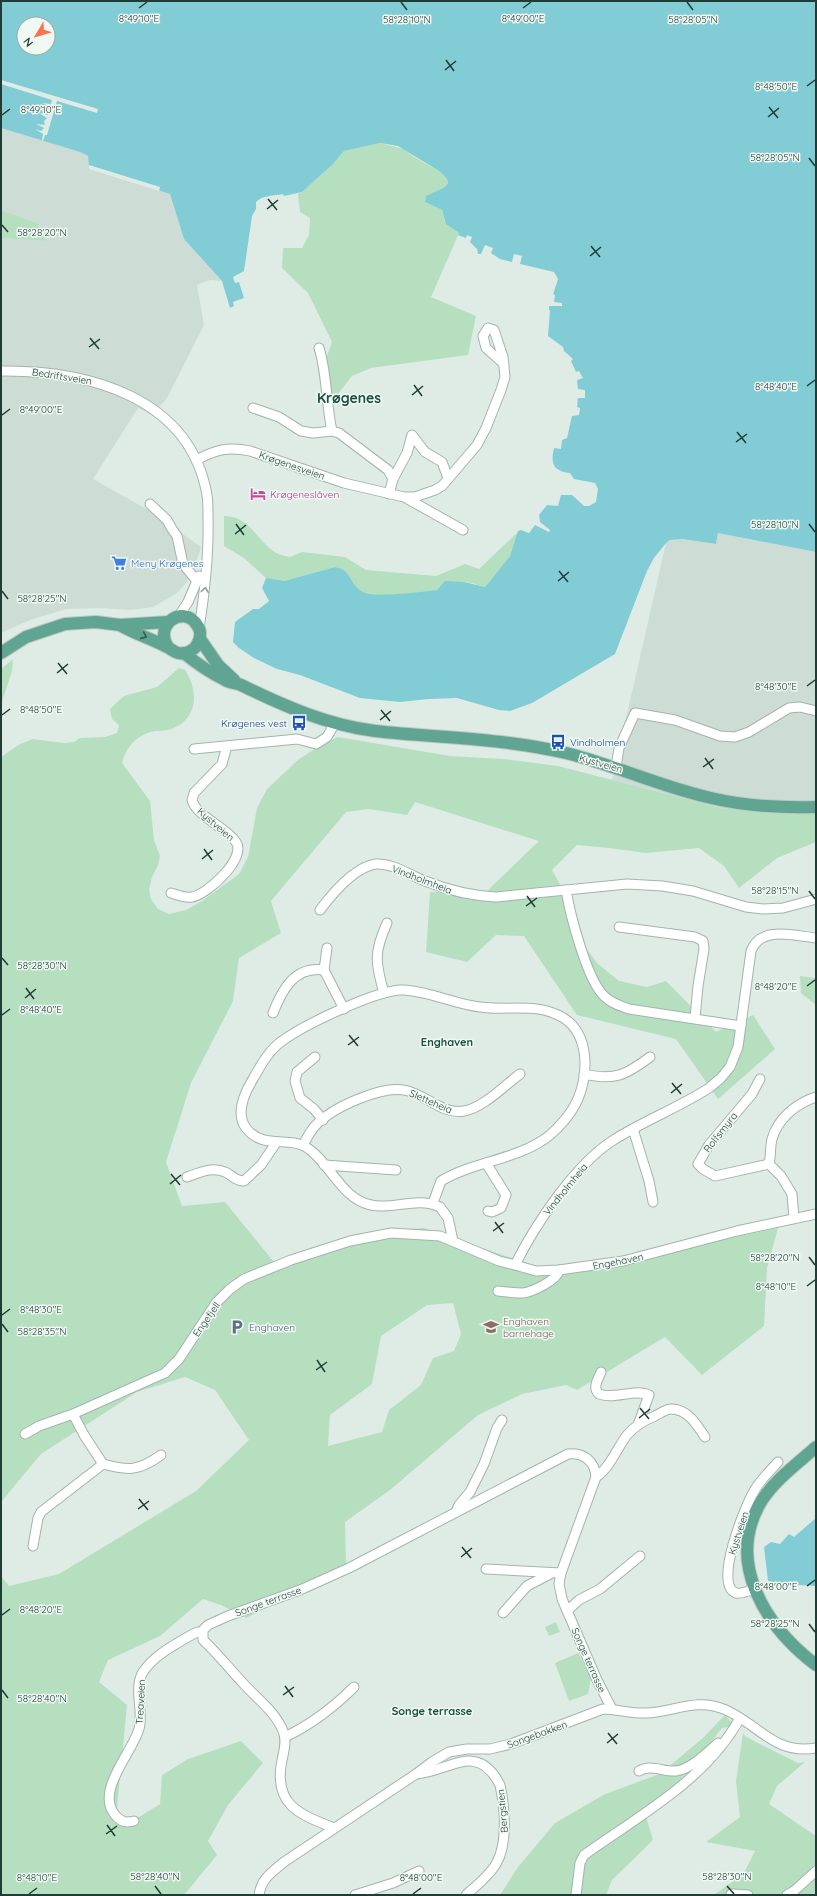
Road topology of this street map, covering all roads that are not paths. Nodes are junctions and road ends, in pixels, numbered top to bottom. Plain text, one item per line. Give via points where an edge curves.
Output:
1 (319, 348) dead end
2 (504, 364) dead end
3 (1, 371) edge
4 (253, 408) dead end
5 (332, 431) junction
6 (196, 460) junction
7 (448, 478) junction
8 (393, 479) junction
9 (389, 494) junction
10 (404, 497) junction
11 (150, 504) dead end
12 (464, 530) dead end
13 (208, 546) junction
14 (198, 581) junction
15 (173, 619) junction
16 (120, 625) junction
17 (199, 634) junction
18 (168, 647) junction
19 (1, 653) edge
20 (184, 653) junction
21 (237, 684) junction
22 (816, 711) edge
23 (336, 723) junction
24 (227, 746) junction
25 (194, 749) dead end
26 (616, 767) junction
27 (816, 807) edge
28 (566, 890) junction
29 (171, 893) dead end
30 (816, 899) edge
31 (320, 910) dead end
32 (387, 922) dead end
33 (619, 928) dead end
34 (816, 938) edge
35 (327, 948) dead end
36 (324, 970) junction
37 (384, 993) junction
38 (344, 1009) junction
39 (273, 1013) dead end
40 (695, 1018) junction
41 (741, 1026) junction
42 (315, 1057) dead end
43 (650, 1057) dead end
44 (520, 1074) dead end
45 (584, 1074) junction
46 (760, 1079) dead end
47 (816, 1097) edge
48 (323, 1120) junction
49 (633, 1129) junction
50 (276, 1143) junction
51 (303, 1145) junction
52 (486, 1163) junction
53 (768, 1164) junction
54 (324, 1165) junction
55 (396, 1170) dead end
56 (187, 1177) dead end
57 (653, 1202) dead end
58 (433, 1204) junction
59 (488, 1211) dead end
60 (816, 1214) edge
61 (794, 1218) junction
62 (422, 1234) joint
63 (453, 1241) junction
64 (515, 1265) junction
65 (559, 1270) junction
66 (498, 1291) dead end
67 (602, 1372) dead end
68 (73, 1414) junction
69 (502, 1420) dead end
70 (638, 1425) junction
71 (25, 1434) dead end
72 (705, 1437) dead end
73 (816, 1447) edge
74 (161, 1455) dead end
75 (778, 1462) dead end
76 (103, 1464) junction
77 (596, 1477) junction
78 (456, 1512) junction
79 (32, 1546) dead end
80 (640, 1556) dead end
81 (486, 1569) dead end
82 (556, 1573) junction
83 (754, 1590) junction
84 (567, 1611) junction
85 (502, 1613) dead end
86 (202, 1634) junction
87 (796, 1646) junction
88 (816, 1657) edge
89 (816, 1665) edge
90 (354, 1687) dead end
91 (612, 1709) junction
92 (740, 1718) junction
93 (285, 1737) junction
94 (725, 1740) junction
95 (816, 1748) edge
96 (639, 1771) dead end
97 (416, 1774) junction
98 (134, 1821) dead end
99 (334, 1828) junction
100 (419, 1871) dead end
101 (816, 1871) edge
102 (731, 1894) edge
103 (259, 1895) edge
104 (355, 1895) edge
105 (466, 1895) edge
106 (576, 1895) edge
107 (748, 1895) edge
108 (787, 1895) edge

1 - 5 street
2 - 7 street, Krøgenesveien via 505,377 486,428 476,445
3 - 6 street, Bedriftsveien via 34,371 96,381 132,395 162,415 181,436
4 - 5 street via 279,417 301,431
5 - 8 street via 339,433 383,465
6 - 9 street, Krøgenesveien via 225,448 235,448 344,483
6 - 13 street, Bedriftsveien via 207,496
7 - 8 street via 442,462 425,452 412,435 407,453
7 - 10 street, Krøgenesveien via 435,490 415,497
8 - 9 street
9 - 10 street, Krøgenesveien
10 - 12 street
11 - 14 street via 167,520 177,536 183,564
13 - 14 street, Bedriftsveien
17 -> 13 street, Bedriftsveien
14 - 15 street, Bedriftsveien via 188,602
15 - 16 main road
15 - 17 main road via 188,617 193,620
15 - 18 main road via 164,632
16 -> 18 main road
16 - 19 main road via 96,622 65,624 26,637
17 - 20 main road via 196,647
17 - 21 main road, Kystveien via 218,664
18 - 20 main road via 178,653
20 - 21 main road, Kystveien via 227,681
21 - 23 main road, Kystveien via 292,709
22 - 26 street via 800,707 789,708 749,732 735,737 720,736 675,720 635,712 619,748
23 - 24 street via 327,737 316,744 297,739
23 - 26 main road, Kystveien via 374,731 530,746
24 - 25 street
24 - 29 street, Kystveien via 222,764 194,793 192,800 197,808 236,842 237,854 224,875 209,889 192,897
26 - 27 main road, Kystveien via 711,798 785,808
28 - 30 street, Vindholmheia via 627,884 662,886 693,891 746,907 763,909 783,908
28 - 31 street, Vindholmheia via 496,897 477,896 424,881 390,866 377,864 345,881
28 - 40 street via 579,941 595,982 605,997 629,1009
32 - 37 street via 376,956
33 - 40 street via 695,937 703,941
34 - 41 street, Vindholmheia via 769,934 754,944
35 - 36 street
36 - 38 street
36 - 39 street via 306,972 289,983 281,993
37 - 38 street
37 - 45 street via 401,990 419,992 468,1006 528,1008 556,1014 575,1029 583,1043
38 - 50 street via 282,1041 270,1051 249,1085 242,1104 242,1121 253,1135
40 - 41 street
41 - 49 street, Vindholmheia via 735,1057 721,1078 698,1095
42 - 48 street via 297,1072 295,1082 300,1098 314,1108
43 - 45 street via 620,1076
44 - 48 street, Sletteheia via 480,1104 464,1111 448,1110 410,1091 394,1089 358,1100
45 - 52 street via 576,1104 552,1133 541,1142
46 - 53 street, Rolfsmyra via 752,1094 709,1145 698,1164 715,1176
47 - 53 street via 799,1104 778,1126 772,1137
48 - 51 street, Sletteheia via 311,1131
49 - 57 street
49 - 64 street, Vindholmheia via 604,1147 584,1164 542,1218
50 - 51 street
50 - 56 street via 261,1165 244,1181 238,1181 224,1171 215,1169
51 - 54 street
52 - 58 street via 441,1181
52 - 59 street via 506,1195 501,1208
53 - 61 street via 781,1176 792,1194
54 - 55 street
54 - 58 street via 350,1193 364,1203 381,1206 422,1202
58 - 63 street via 446,1212
60 - 61 street, Engehaven
61 - 65 street, Engehaven via 623,1261
62 - 63 street, Engehaven via 440,1236
62 - 68 street, Engefjell via 391,1234 362,1238 291,1260 244,1279 216,1303 179,1359 165,1373
63 - 64 street, Engehaven via 499,1261
64 - 65 street, Engehaven via 536,1271
65 - 66 street via 549,1282 525,1293
67 - 70 street via 595,1384 599,1394 649,1395
68 - 71 street, Engefjell
68 - 76 street
69 - 78 street, Songe terrasse via 470,1492
70 - 72 street, Songe terrasse via 670,1408 679,1410 695,1421
70 - 77 street, Songe terrasse via 628,1434 605,1469
73 - 83 main road, Kystveien via 779,1480 757,1510 752,1524 748,1553 748,1568
74 - 76 street via 138,1468 122,1469
75 - 83 street, Kystveien via 754,1491 747,1504 727,1568 727,1580 735,1593
76 - 79 street via 41,1512
77 - 78 street, Songe terrasse via 592,1464 586,1458 574,1453 568,1454
77 - 82 street, Songe terrasse
78 - 86 street, Songe terrasse via 349,1568 300,1590 208,1625
80 - 84 street via 600,1589 574,1603
81 - 82 street
82 - 84 street, Songe terrasse
82 - 85 street via 527,1586
83 - 87 main road, Kystveien via 768,1616
84 - 91 street, Songe terrasse
86 - 93 street via 203,1640 268,1707
86 - 98 street, Treaveien via 193,1634 166,1650 142,1674 139,1686 141,1722 136,1739 112,1780 110,1805 118,1819 124,1822
87 - 88 main road, Kystveien
87 - 89 main road, Kystveien
90 - 93 street via 308,1726
91 - 92 street, Songebakken via 647,1713 698,1704 726,1710
91 - 97 street, Songebakken via 603,1708 511,1744 490,1749 449,1752
92 - 94 street
92 - 95 street, Songebakken via 766,1738 779,1744 799,1750
93 - 99 street via 279,1776 281,1789 289,1804 306,1817
94 - 96 street via 686,1768 670,1771 644,1768
94 - 106 street via 697,1773 584,1855 580,1863
97 - 99 street, Songebakken
97 - 105 street, Bergstien via 426,1774 465,1761 485,1767 500,1785 504,1827 502,1852 495,1866
99 - 103 street, Songebakken via 284,1862 266,1878
100 - 104 street via 393,1883
101 - 108 street
102 - 107 street

